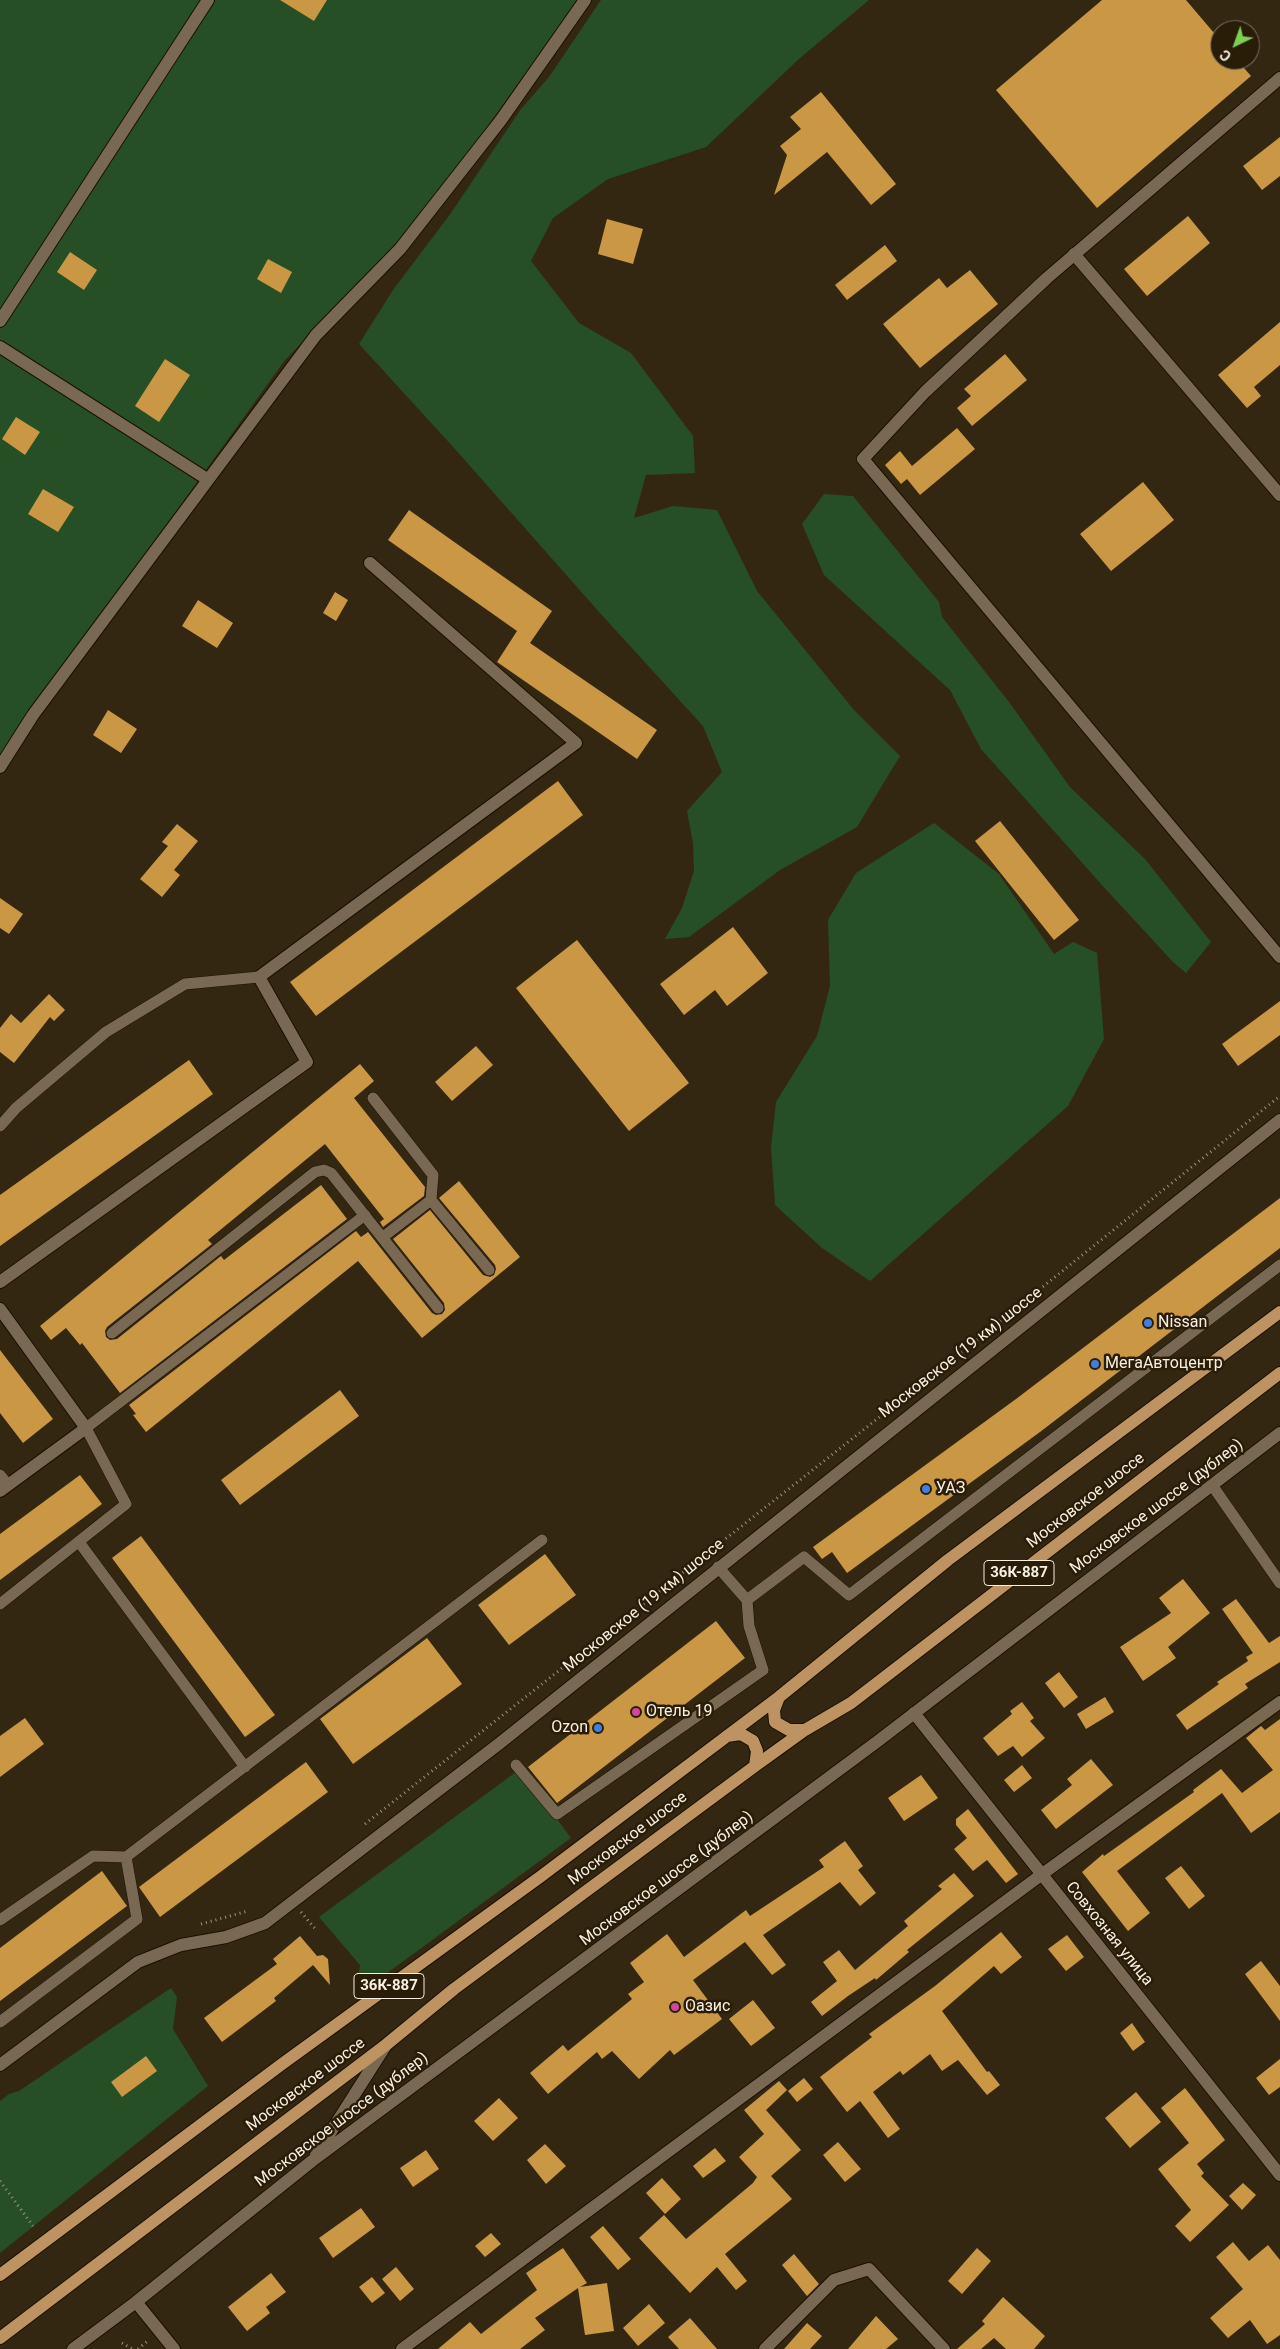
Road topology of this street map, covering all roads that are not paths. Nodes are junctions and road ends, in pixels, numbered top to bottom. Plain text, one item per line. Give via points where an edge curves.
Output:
1 (208, 0) edge
2 (585, 0) edge
3 (1280, 78) edge
4 (1074, 254) junction
5 (0, 321) edge
6 (0, 347) edge
7 (207, 479) junction
8 (1280, 495) edge
9 (370, 563) dead end
10 (0, 767) edge
11 (1280, 956) edge
12 (259, 977) junction
13 (373, 1098) dead end
14 (1280, 1120) edge
15 (0, 1126) edge
16 (431, 1200) junction
17 (365, 1215) junction
18 (383, 1237) junction
19 (1280, 1266) edge
20 (489, 1270) dead end
21 (0, 1282) edge
22 (438, 1308) dead end
23 (0, 1309) edge
24 (1280, 1312) edge
25 (112, 1333) dead end
26 (1280, 1373) edge
27 (86, 1428) junction
28 (1280, 1433) edge
29 (3, 1484) edge
30 (1212, 1485) junction
31 (542, 1540) dead end
32 (78, 1542) junction
33 (718, 1567) junction
34 (1280, 1583) edge
35 (747, 1600) junction
36 (0, 1604) edge
37 (779, 1696) junction
38 (1280, 1702) edge
39 (914, 1713) junction
40 (805, 1730) junction
41 (727, 1736) junction
42 (516, 1765) dead end
43 (754, 1766) junction
44 (246, 1767) junction
45 (126, 1857) junction
46 (1041, 1875) junction
47 (0, 1920) edge
48 (0, 2022) edge
49 (387, 2044) junction
50 (0, 2065) edge
51 (312, 2161) junction
52 (1280, 2175) edge
53 (0, 2275) edge
54 (136, 2302) junction
55 (0, 2338) edge
56 (73, 2349) edge
57 (174, 2349) edge
58 (402, 2349) edge
59 (765, 2349) edge
60 (944, 2349) edge

1 - 5 street
2 - 7 street via 502,120 400,249 316,335
3 - 4 street
4 - 8 street
4 - 11 street via 925,392 863,459
6 - 7 street
7 - 10 street via 33,715
9 - 12 street via 576,743
12 - 15 lane via 185,984 106,1032 16,1108
12 - 21 street via 307,1062
13 - 16 lane via 433,1175
14 - 33 street, Московское (19 км) шоссе
16 - 18 lane
16 - 20 lane
17 - 18 lane
17 - 25 lane via 331,1173 324,1170 316,1172
17 - 27 lane
18 - 22 lane
19 - 35 lane via 849,1595 804,1557
23 - 27 street
24 - 37 main road, Московское шоссе / 36К-887 via 948,1560
26 - 40 main road, Московское шоссе / 36К-887 via 851,1703
27 - 29 street
27 - 32 lane via 126,1504
28 - 30 street, Московское шоссе (дублер)
30 - 34 lane
30 - 39 street, Московское шоссе (дублер)
31 - 44 lane
32 - 36 lane
32 - 44 lane
33 - 35 lane
33 - 50 street, Московское (19 км) шоссе via 500,1743 265,1923 226,1937 181,1945 138,1962
35 - 42 lane via 749,1626 764,1670 558,1814
37 - 40 main road via 774,1710 775,1722 789,1730
37 - 41 main road, Московское шоссе / 36К-887
38 - 46 street
39 - 46 street, Совхозная улица
39 - 51 street, Московское шоссе (дублер)
40 - 43 main road, Московское шоссе / 36К-887
41 - 43 main road via 741,1734 753,1741 756,1751
41 - 53 main road, Московское шоссе / 36К-887
43 - 49 main road, Московское шоссе / 36К-887 via 454,1989
44 - 45 lane
45 - 47 lane via 93,1856
45 - 48 lane via 137,1919
46 - 52 street, Совхозная улица
46 - 58 street
49 - 51 street
49 - 55 main road, Московское шоссе / 36К-887
51 - 54 street, Московское шоссе (дублер)
54 - 56 street, Московское шоссе (дублер)
54 - 57 street
59 - 60 street via 834,2280 869,2269

